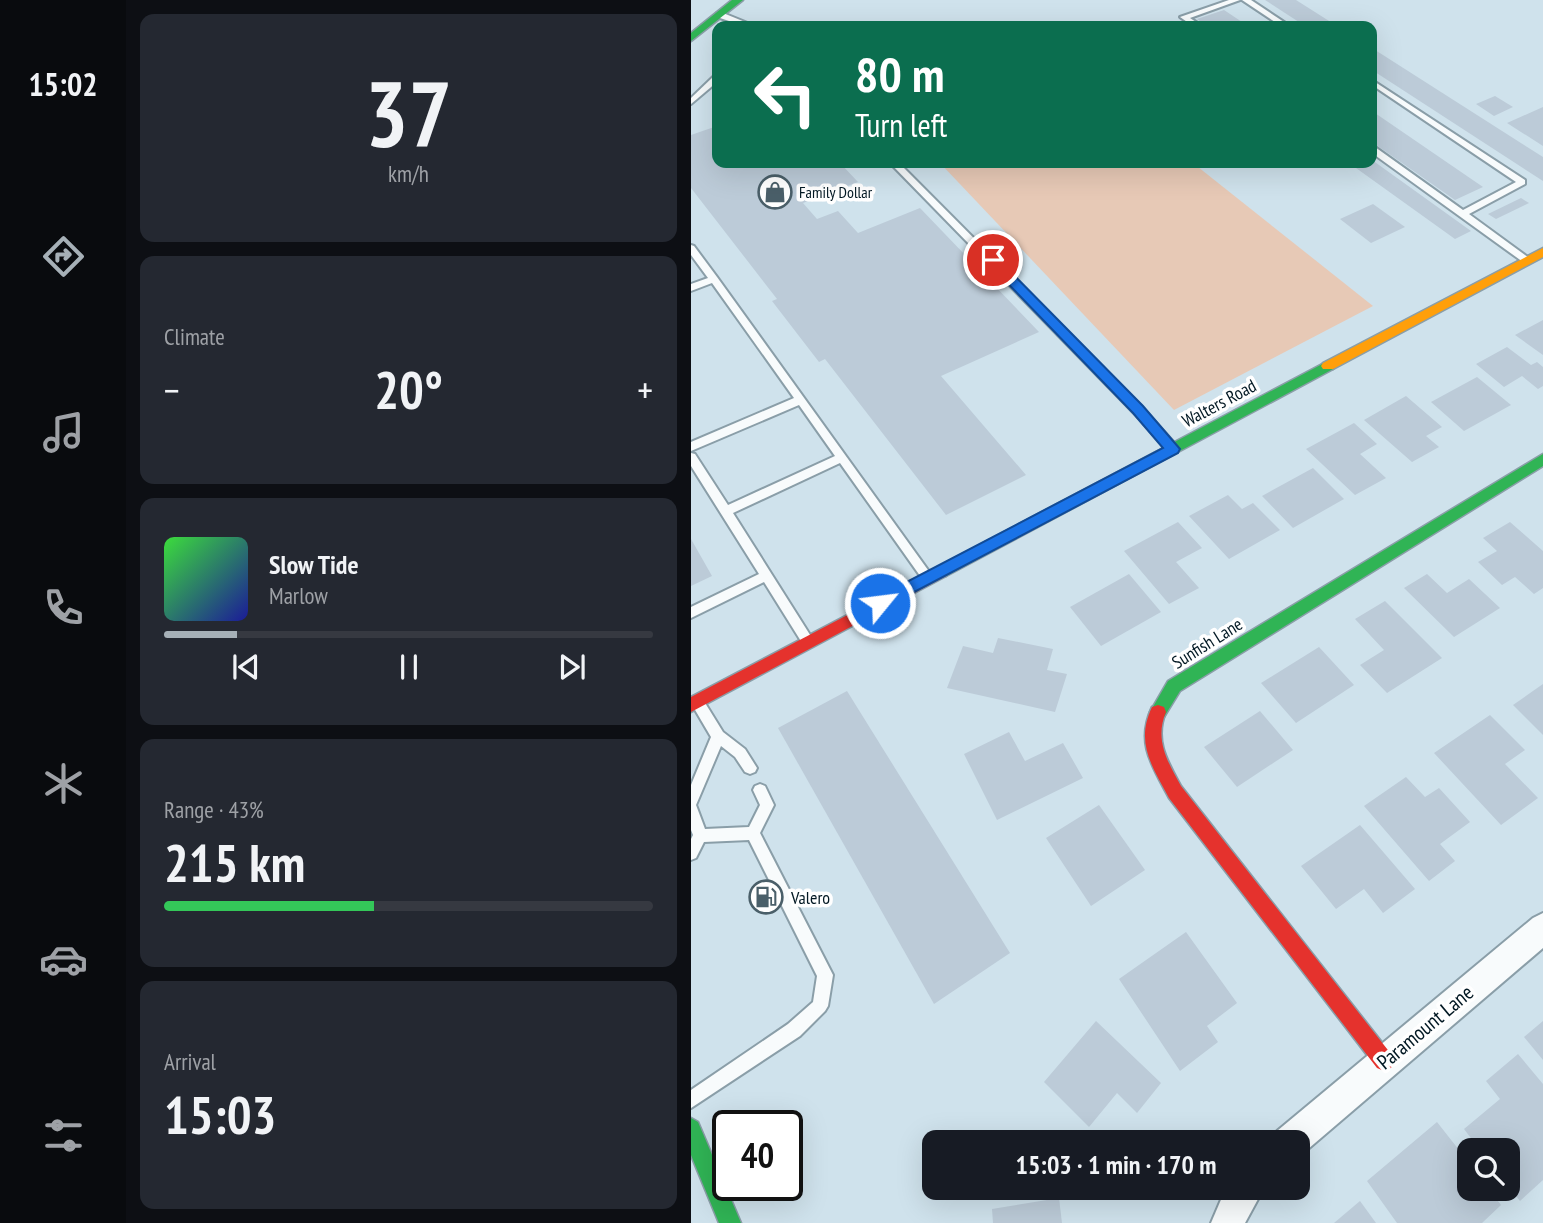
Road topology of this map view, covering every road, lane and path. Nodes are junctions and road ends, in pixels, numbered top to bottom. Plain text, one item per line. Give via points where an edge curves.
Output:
1 (738, 0) edge
2 (1236, 0) edge
3 (1246, 0) edge
4 (720, 15) junction
5 (712, 21) edge
6 (712, 21) edge
7 (737, 21) edge
8 (1190, 21) edge
9 (1278, 21) edge
10 (691, 38) edge
11 (712, 83) edge
12 (1377, 85) edge
13 (691, 102) edge
14 (1377, 153) edge
15 (899, 168) edge
16 (1462, 214) junction
17 (691, 248) edge
18 (1543, 251) edge
19 (1526, 260) junction
20 (714, 279) junction
21 (691, 288) edge
22 (801, 400) junction
23 (691, 447) edge
24 (1173, 449) junction
25 (691, 457) edge
26 (842, 457) junction
27 (1543, 459) edge
28 (726, 511) junction
29 (765, 576) junction
30 (927, 577) junction
31 (691, 613) edge
32 (808, 643) junction
33 (694, 704) edge
34 (718, 736) junction
35 (750, 768) dead end
36 (760, 790) dead end
37 (691, 801) edge
38 (691, 810) edge
39 (753, 833) junction
40 (700, 836) junction
41 (691, 853) edge
42 (1543, 928) edge
43 (1384, 1061) junction
44 (691, 1100) edge
45 (691, 1129) edge
46 (1303, 1130) edge
47 (1238, 1200) edge
48 (730, 1223) edge
49 (1228, 1223) edge

1 - 4 street
2 - 8 lane via 1184,17
3 - 9 lane
4 - 5 street
4 - 7 lane
6 - 10 street
11 - 13 lane
12 - 16 lane via 1522,182
14 - 16 lane
15 - 24 lane
16 - 19 lane
17 - 20 lane
18 - 19 street, Walters Road
19 - 24 street, Walters Road
20 - 21 lane
20 - 22 lane
22 - 23 lane
22 - 26 lane
24 - 30 street, Walters Road
25 - 28 lane
26 - 28 lane
26 - 30 lane
27 - 43 street, Sunfish Lane via 1174,686 1152,722 1153,749 1175,792
28 - 29 lane
29 - 31 lane
29 - 32 lane
30 - 32 street, Walters Road
32 - 33 street, Walters Road
33 - 34 lane
34 - 35 lane via 740,753
34 - 37 lane
36 - 39 lane via 767,805
38 - 40 lane
39 - 40 lane
39 - 44 lane via 825,975 820,1006 794,1030
40 - 41 lane
42 - 43 street, Paramount Lane
43 - 46 street, Paramount Lane
45 - 48 street
47 - 49 street

